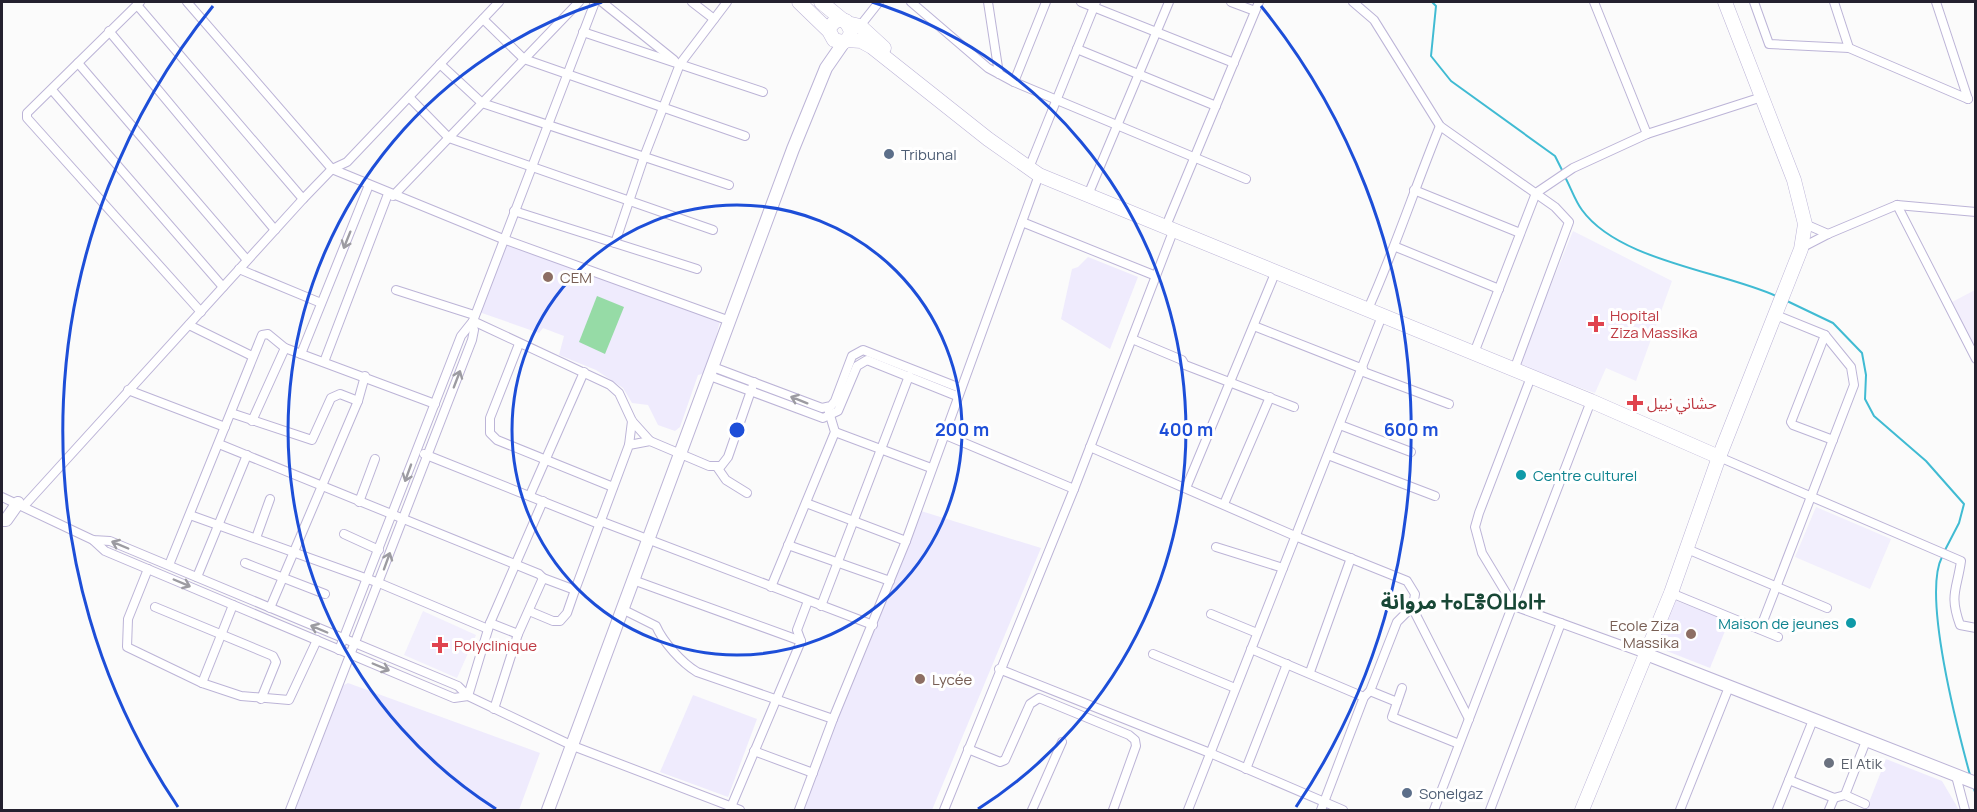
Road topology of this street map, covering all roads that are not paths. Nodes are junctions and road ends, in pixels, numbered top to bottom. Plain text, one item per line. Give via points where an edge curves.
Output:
1 (188, 2) edge
2 (499, 2) edge
3 (579, 2) edge
4 (595, 2) edge
5 (602, 2) edge
6 (692, 2) edge
7 (728, 2) edge
8 (800, 2) edge
9 (821, 2) edge
10 (879, 2) edge
11 (911, 2) edge
12 (988, 2) edge
13 (1046, 2) edge
14 (1081, 2) edge
15 (1169, 2) edge
16 (1231, 2) edge
17 (1259, 2) edge
18 (1353, 2) edge
19 (1594, 2) edge
20 (1725, 2) edge
21 (1754, 2) edge
22 (1834, 2) edge
23 (1936, 2) edge
24 (138, 3) edge
25 (1095, 4) edge
26 (1256, 11) junction
27 (844, 16) edge
28 (483, 19) junction
29 (714, 19) junction
30 (109, 31) junction
31 (583, 32) junction
32 (1157, 32) junction
33 (829, 33) junction
34 (845, 41) junction
35 (1849, 48) junction
36 (1077, 49) junction
37 (524, 59) junction
38 (78, 63) junction
39 (1234, 63) junction
40 (440, 64) junction
41 (680, 64) junction
42 (826, 68) junction
43 (901, 68) junction
44 (1139, 73) junction
45 (567, 74) junction
46 (999, 74) junction
47 (1014, 82) junction
48 (52, 90) junction
49 (763, 93) dead end
50 (408, 97) junction
51 (1762, 97) junction
52 (1056, 101) junction
53 (482, 103) junction
54 (1216, 106) junction
55 (663, 107) junction
56 (547, 126) junction
57 (1440, 126) junction
58 (1117, 127) junction
59 (1647, 134) junction
60 (745, 136) dead end
61 (449, 138) junction
62 (644, 157) junction
63 (1194, 158) junction
64 (531, 167) junction
65 (332, 169) junction
66 (1034, 172) junction
67 (1246, 179) dead end
68 (369, 185) junction
69 (729, 185) dead end
70 (1414, 190) junction
71 (1536, 193) junction
72 (391, 195) junction
73 (1088, 195) junction
74 (303, 199) junction
75 (628, 200) junction
76 (1897, 205) junction
77 (514, 211) junction
78 (1976, 212) edge
79 (1022, 222) junction
80 (1804, 224) junction
81 (1170, 227) junction
82 (275, 230) junction
83 (713, 230) dead end
84 (1520, 232) junction
85 (1828, 234) junction
86 (503, 239) junction
87 (615, 243) junction
88 (1396, 247) junction
89 (1801, 249) junction
90 (247, 260) junction
91 (238, 269) junction
92 (697, 269) dead end
93 (1276, 272) junction
94 (1156, 276) junction
95 (223, 286) junction
96 (1499, 289) junction
97 (396, 290) dead end
98 (321, 303) junction
99 (1368, 309) junction
100 (1778, 309) junction
101 (201, 312) junction
102 (1382, 316) junction
103 (473, 320) junction
104 (730, 321) junction
105 (189, 325) junction
106 (1254, 326) junction
107 (1825, 334) junction
108 (1132, 339) junction
109 (519, 344) junction
110 (285, 348) junction
111 (1474, 353) junction
112 (1974, 353) edge
113 (301, 354) junction
114 (252, 356) junction
115 (324, 362) junction
116 (1362, 370) junction
117 (1514, 370) junction
118 (584, 372) junction
119 (711, 372) junction
120 (365, 376) junction
121 (909, 376) junction
122 (1531, 377) junction
123 (754, 382) junction
124 (1230, 382) junction
125 (128, 390) junction
126 (751, 392) junction
127 (959, 392) junction
128 (1270, 397) junction
129 (358, 401) junction
130 (1591, 401) junction
131 (435, 404) junction
132 (1449, 404) dead end
133 (827, 407) junction
134 (1294, 407) dead end
135 (231, 413) junction
136 (831, 416) junction
137 (252, 421) junction
138 (633, 421) junction
139 (1340, 425) junction
140 (225, 428) junction
141 (835, 432) junction
142 (943, 434) junction
143 (1833, 440) junction
144 (650, 441) junction
145 (219, 444) junction
146 (628, 445) junction
147 (1090, 447) junction
148 (882, 449) junction
149 (416, 450) junction
150 (1410, 452) dead end
151 (682, 454) junction
152 (247, 455) junction
153 (429, 455) junction
154 (1328, 455) junction
155 (1719, 457) junction
156 (375, 459) dead end
157 (547, 461) junction
158 (717, 467) junction
159 (931, 468) junction
160 (321, 486) junction
161 (613, 487) junction
162 (1186, 488) junction
163 (1074, 489) junction
164 (747, 493) dead end
165 (530, 495) junction
166 (1435, 496) dead end
167 (2, 497) edge
168 (1812, 497) junction
169 (270, 500) dead end
170 (543, 501) junction
171 (359, 502) junction
172 (806, 503) junction
173 (1224, 504) junction
174 (21, 505) junction
175 (190, 515) junction
176 (392, 516) junction
177 (2, 520) edge
178 (403, 520) junction
179 (854, 522) junction
180 (600, 523) junction
181 (217, 525) junction
182 (344, 534) dead end
183 (1295, 536) junction
184 (256, 538) junction
185 (93, 540) junction
186 (649, 540) junction
187 (906, 542) junction
188 (788, 545) junction
189 (1216, 547) dead end
190 (1687, 549) junction
191 (380, 550) junction
192 (293, 552) junction
193 (1351, 558) junction
194 (245, 563) dead end
195 (837, 563) junction
196 (513, 564) junction
197 (169, 565) junction
198 (1283, 568) junction
199 (148, 569) junction
200 (196, 577) junction
201 (282, 577) junction
202 (543, 578) junction
203 (368, 579) junction
204 (633, 580) junction
205 (890, 581) junction
206 (379, 583) junction
207 (1776, 586) junction
208 (771, 587) junction
209 (575, 590) junction
210 (1671, 593) junction
211 (325, 594) dead end
212 (808, 601) junction
213 (233, 605) junction
214 (821, 606) junction
215 (1413, 606) junction
216 (1514, 606) junction
217 (155, 607) dead end
218 (270, 608) junction
219 (1827, 608) dead end
220 (622, 609) junction
221 (529, 611) junction
222 (1211, 614) dead end
223 (1561, 623) junction
224 (873, 625) junction
225 (489, 626) junction
226 (1976, 628) edge
227 (1760, 629) junction
228 (1257, 633) junction
229 (221, 634) junction
230 (518, 634) junction
231 (1778, 637) dead end
232 (343, 639) junction
233 (317, 640) junction
234 (801, 640) junction
235 (355, 644) junction
236 (1251, 649) junction
237 (339, 650) junction
238 (350, 654) junction
239 (1153, 654) dead end
240 (1646, 654) junction
241 (1287, 663) junction
242 (999, 669) junction
243 (1310, 672) junction
244 (202, 683) junction
245 (1729, 687) junction
246 (1235, 688) junction
247 (1402, 688) dead end
248 (1367, 694) junction
249 (468, 696) junction
250 (261, 699) junction
251 (776, 699) junction
252 (1397, 702) junction
253 (494, 709) junction
254 (833, 719) junction
255 (1469, 719) junction
256 (1813, 720) junction
257 (1866, 741) junction
258 (1062, 742) dead end
259 (1459, 744) junction
260 (573, 746) junction
261 (968, 749) junction
262 (754, 751) junction
263 (1210, 753) junction
264 (1246, 769) junction
265 (813, 773) junction
266 (1956, 776) junction
267 (1790, 780) junction
268 (1976, 783) edge
269 (1845, 795) junction
270 (1834, 798) junction
271 (1865, 804) dead end
272 (1323, 807) edge
273 (736, 809) edge
274 (290, 810) edge
275 (548, 810) edge
276 (799, 810) edge
277 (944, 810) edge
278 (1032, 810) edge
279 (1113, 810) edge
280 (1188, 810) edge
281 (1343, 810) edge
282 (1434, 810) edge
283 (1490, 810) edge
284 (1582, 810) edge
285 (1680, 810) edge
286 (1778, 810) edge
287 (1829, 810) edge
288 (1965, 810) edge

1 - 65 street
2 - 28 street
3 - 37 street
4 - 31 street
5 - 41 street
6 - 29 street
7 - 29 street
8 - 33 main road
9 - 27 main road
10 - 27 street
11 - 46 street
12 - 46 street
13 - 47 street
14 - 25 street
15 - 32 street
16 - 26 street
17 - 26 street
18 - 57 street via 1374,20
19 - 59 street
20 - 51 main road
21 - 35 street via 1769,44
22 - 35 street
23 - 35 street via 1968,99
24 - 30 street
24 - 74 street
25 - 32 street
25 - 36 street
26 - 39 street
27 - 33 main road via 835,21
27 - 34 main road via 851,31
27 - 43 main road
28 - 37 street
28 - 40 street
29 - 41 street
30 - 38 street
30 - 82 street
31 - 41 street
31 - 45 street
32 - 39 street
32 - 44 street
33 - 34 main road via 837,42
33 - 42 main road
34 - 42 main road
34 - 43 main road via 865,43
36 - 44 street
36 - 52 street
37 - 45 street
37 - 53 street
38 - 48 street
38 - 90 street
39 - 54 street
40 - 50 street
40 - 53 street
41 - 49 street
41 - 55 street
42 - 104 main road
43 - 66 main road
44 - 54 street
44 - 58 street
45 - 55 street
45 - 56 street
46 - 47 street
47 - 52 street
48 - 95 street
48 - 101 street via 27,113 30,124
50 - 61 street
50 - 65 street via 347,162
51 - 59 street
51 - 80 main road via 1794,180
52 - 58 street
52 - 66 street
53 - 56 street
53 - 61 street
54 - 63 street
55 - 60 street
55 - 62 street
56 - 62 street
56 - 64 street
57 - 70 street
57 - 71 street
58 - 63 street
58 - 73 street
59 - 71 street via 1574,168
61 - 64 street
61 - 72 street
62 - 69 street
62 - 75 street
63 - 67 street
63 - 81 street
64 - 75 street
64 - 77 street
65 - 68 street
65 - 74 street
66 - 73 main road
66 - 79 street
68 - 72 street
68 -> 98 street
70 - 84 street
70 - 88 street
71 - 84 street
71 - 117 street via 1569,222
72 - 86 street
72 - 115 street
73 - 81 main road
74 - 82 street
75 - 83 street
75 - 87 street
76 - 78 street
76 - 85 street
76 - 112 street
77 - 86 street
77 - 87 street
79 - 94 street
79 - 127 street
80 - 85 street
80 - 89 main road
81 - 93 main road
81 - 94 street
82 - 90 street
84 - 96 street
85 - 89 street
86 - 103 street
86 - 104 street
87 - 92 street
88 - 96 street
88 - 99 street
89 - 100 main road
90 - 91 street
91 - 95 street
91 - 98 street
93 - 99 main road
93 - 106 street
94 - 108 street
95 - 101 street
96 - 111 street
97 - 103 street
98 - 113 street
99 - 102 main road
100 - 107 street
100 - 155 main road
101 - 105 street
102 - 111 main road
102 - 116 street
103 - 109 street
103 - 131 street via 463,333
153 -> 103 street via 474,334
104 - 119 main road
105 - 114 street
105 - 125 street
106 - 116 street
106 - 124 street
107 - 143 street via 1854,376
107 - 143 street via 1791,422
108 - 124 street
108 - 147 street
109 - 118 street
109 - 157 street via 489,428 497,440
110 - 113 street
110 - 114 street via 268,334 262,335
110 - 137 street
111 - 117 main road
113 - 115 street
114 - 135 street
115 - 120 street
116 - 132 street
116 - 139 street
117 - 122 main road
118 - 138 street via 619,393
118 - 157 street
119 - 123 street
119 - 126 street
119 - 151 main road
120 - 129 street
120 - 131 street
121 - 127 street
121 - 136 street via 863,360 840,409
121 - 148 street
122 - 130 main road
122 - 216 street via 1475,527 1482,553
123 - 126 street
133 -> 123 street via 817,407
124 - 128 street
124 - 162 street
125 - 140 street
125 - 174 street
126 - 136 street via 816,416
126 - 158 street via 726,460
127 - 133 street via 863,350 852,356 835,401
127 - 142 street
128 - 134 street
128 - 173 street
129 - 137 street via 340,394 331,398 312,440
129 - 160 street
130 - 155 main road
130 - 216 street
131 - 149 street
133 - 136 street
135 - 137 street
135 - 140 street
136 - 141 street
138 - 144 street
138 - 146 street
139 - 150 street
139 - 154 street
140 - 145 street
141 - 148 street
141 - 172 street
142 - 159 street
142 - 163 street
143 - 168 street
144 - 146 street
144 - 151 street
145 - 152 street
145 - 175 street
146 - 161 street
147 - 162 street
147 - 163 street
148 - 159 street
148 - 179 street
149 - 153 street
149 -> 176 street
151 - 158 street
151 - 186 main road
152 - 160 street
152 - 181 street
153 - 165 street
153 - 178 street
154 - 166 street
154 - 183 street
155 - 168 street
155 - 190 main road
156 - 171 street
157 - 161 street
157 - 165 street
158 - 164 street via 732,485
159 - 187 street
160 - 171 street
160 - 192 street
161 - 180 street
162 - 173 street
163 - 242 street
165 - 170 street
167 - 174 street
168 - 207 street
168 - 226 street via 1961,561 1952,598 1954,609 1960,625
169 - 184 street
170 - 180 street
170 - 196 street
171 - 176 street
172 - 179 street
172 - 188 street
173 - 183 street
174 - 177 main road
174 - 185 street
175 - 181 street
175 - 197 street
176 - 178 street
176 - 191 street
178 - 196 street
206 -> 178 street
179 - 187 street
179 - 195 street
180 - 186 street
180 - 209 street
181 - 184 street
181 - 200 street
182 - 191 street
183 - 193 street
183 - 198 street
184 - 192 street
197 -> 185 street via 110,541
185 - 199 street via 101,549
186 - 204 main road
186 - 208 street
187 - 205 street
188 - 195 street
188 - 208 street
189 - 198 street
190 - 207 street
190 - 210 main road
191 - 203 street
192 - 201 street
192 - 203 street
193 - 215 street via 1407,581 1415,594
193 - 243 street
194 - 201 street
195 - 205 street
195 - 214 street
196 - 202 street
196 - 225 street
197 - 200 street
198 - 228 street
199 -> 213 street
199 - 244 street via 128,619 127,647
200 - 218 street
201 - 211 street
201 - 218 street
202 - 209 street
202 - 221 street
203 - 206 street
203 - 232 street
204 - 220 main road
204 - 234 street
205 - 224 street
206 - 225 street
206 - 235 street
207 - 219 street
207 - 227 street
208 - 212 street
209 - 221 street via 560,621
210 - 227 street
210 - 240 main road
212 - 214 street
212 - 234 street via 797,630
213 - 229 street
213 - 233 street
214 - 224 street
215 - 248 street via 1397,622
215 - 255 street
216 - 223 street
216 - 255 street
217 - 229 street
232 -> 218 street
220 - 251 street via 656,626 663,641 697,672
220 - 260 main road
221 - 230 street
222 - 228 street
223 - 240 street
223 - 283 street
224 - 254 street
225 - 230 street
225 - 249 street
227 - 231 street
228 - 236 street
229 - 244 street
229 - 250 street via 273,656 276,662
230 - 253 street
232 - 235 street
232 - 237 street
233 - 237 street
233 - 250 street via 289,700
234 - 251 street
235 - 238 street
235 - 249 street via 458,687
236 - 241 street
236 - 246 street
237 - 238 street
238 -> 249 street via 454,698
238 - 274 street
239 - 246 street
240 - 245 main road
240 - 284 main road
241 - 243 street
241 - 264 street
242 - 261 street
242 - 263 street
243 - 248 street
244 - 250 street
245 - 256 main road
245 - 285 street
246 - 263 street
247 - 252 street
248 - 252 street
248 - 272 street
249 - 253 street
251 - 254 street
251 - 262 street
252 - 259 street via 1392,717
253 - 260 street
254 - 265 street
255 - 259 street
256 - 257 main road
256 - 267 street
257 - 266 main road
257 - 269 street
258 - 278 street
259 - 282 street
260 - 273 street
260 - 275 main road
261 - 277 street
261 - 279 street via 1000,762 1005,760 1030,704 1040,698 1130,735 1136,746
262 - 265 street
262 - 273 street
263 - 264 street
263 - 280 street
264 - 272 street
265 - 276 street
266 - 268 main road
266 - 288 street
267 - 270 street
267 - 286 street
269 - 270 street
269 - 271 street
270 - 287 street
272 - 281 street

